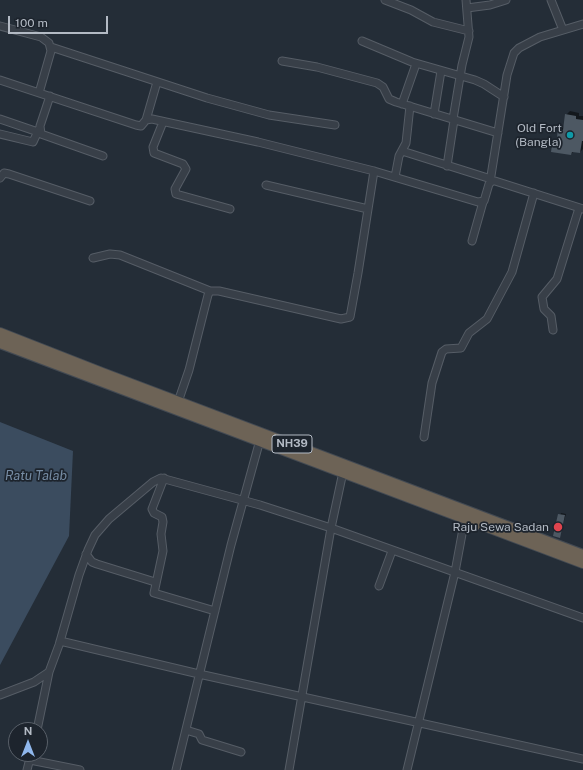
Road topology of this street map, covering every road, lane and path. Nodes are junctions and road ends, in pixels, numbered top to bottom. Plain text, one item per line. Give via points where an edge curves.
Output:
1 (385, 0) edge
2 (506, 0) edge
3 (551, 0) edge
4 (467, 4) edge
5 (583, 24) edge
6 (0, 26) edge
7 (563, 30) junction
8 (469, 31) junction
9 (362, 41) dead end
10 (50, 47) junction
11 (282, 61) dead end
12 (416, 64) junction
13 (441, 71) junction
14 (460, 76) junction
15 (0, 80) edge
16 (157, 82) junction
17 (39, 93) junction
18 (50, 96) junction
19 (504, 97) junction
20 (402, 104) junction
21 (410, 106) junction
22 (434, 114) junction
23 (0, 119) edge
24 (146, 120) junction
25 (454, 120) junction
26 (163, 122) junction
27 (335, 125) dead end
28 (38, 130) junction
29 (498, 133) junction
30 (0, 134) edge
31 (402, 151) junction
32 (103, 156) dead end
33 (447, 166) junction
34 (374, 171) junction
35 (395, 177) junction
36 (0, 178) edge
37 (490, 181) junction
38 (266, 185) dead end
39 (534, 194) junction
40 (90, 201) dead end
41 (483, 202) junction
42 (230, 209) dead end
43 (368, 209) junction
44 (581, 209) edge
45 (472, 241) dead end
46 (93, 258) dead end
47 (210, 291) junction
48 (553, 330) dead end
49 (0, 333) edge
50 (0, 343) edge
51 (178, 402) junction
52 (424, 437) dead end
53 (260, 440) junction
54 (343, 472) junction
55 (164, 478) junction
56 (244, 501) junction
57 (466, 518) junction
58 (331, 528) junction
59 (392, 551) junction
60 (86, 554) junction
61 (583, 555) edge
62 (583, 563) edge
63 (455, 572) junction
64 (155, 582) junction
65 (379, 586) dead end
66 (215, 611) junction
67 (583, 618) edge
68 (60, 641) junction
69 (49, 672) junction
70 (199, 674) junction
71 (301, 695) junction
72 (0, 696) edge
73 (39, 722) edge
74 (418, 722) junction
75 (186, 730) junction
76 (241, 752) dead end
77 (583, 759) edge
78 (48, 762) edge
79 (80, 770) edge
80 (176, 770) edge
81 (289, 770) edge
82 (407, 770) edge

1 - 8 street via 433,22
2 - 4 street via 490,5
3 - 7 street
4 - 8 street
5 - 7 street
6 - 10 street via 41,37
7 - 19 street via 528,42 514,53
8 - 14 street
9 - 12 street
10 - 16 street
10 - 17 street
11 - 20 street via 317,67 381,85 389,99
12 - 13 street
12 - 20 street
13 - 14 street
13 - 22 street
14 - 19 street via 484,84
14 - 25 street
15 - 17 street
16 - 24 street
16 - 27 street via 270,115
17 - 18 street
18 - 24 street via 136,125 141,126
18 - 28 street
19 - 29 street
20 - 21 street
21 - 22 street
21 - 31 street via 406,143
22 - 25 street
23 - 28 street
24 - 26 street
25 - 29 street
25 - 33 street
26 - 34 street via 258,142
26 - 42 street via 153,147 154,153 184,164 186,169 175,189 176,194
28 - 30 street via 35,141 31,143
28 - 32 street via 44,135
29 - 37 street
31 - 33 street
31 - 35 street
33 - 37 street
34 - 35 street
34 - 43 street
35 - 41 street
36 - 40 street via 4,173 8,174
37 - 39 street
37 - 41 street
38 - 43 street
39 - 44 street
39 - 52 street via 512,272 487,319 469,334 461,348 446,348 442,352 432,383
41 - 45 street
43 - 47 street via 351,314 348,319
44 - 48 street via 557,279 542,297 544,309 552,316
46 - 47 street via 110,254 120,255
47 - 51 street
49 - 51 highway, NH39
50 - 53 highway, NH39
51 - 61 highway, NH39
53 - 54 highway, NH39
53 - 56 street
54 - 57 highway, NH39
54 - 58 street
55 - 56 street
55 - 60 street via 154,482 109,519 95,535
55 - 64 street via 152,509 162,517 163,522 163,551
56 - 58 street
56 - 66 street
57 - 62 highway, NH39
57 - 63 street
58 - 59 street
58 - 71 street
59 - 63 street
59 - 65 street
60 - 64 street via 92,562
60 - 68 street
63 - 67 street
63 - 74 street
64 - 66 street via 156,595
66 - 70 street
68 - 69 street
68 - 70 street
69 - 72 street via 34,682
69 - 73 street
70 - 71 street
70 - 75 street
71 - 74 street
71 - 81 street
74 - 77 street
74 - 82 street
75 - 76 street via 199,734 202,740
75 - 80 street
78 - 79 street

